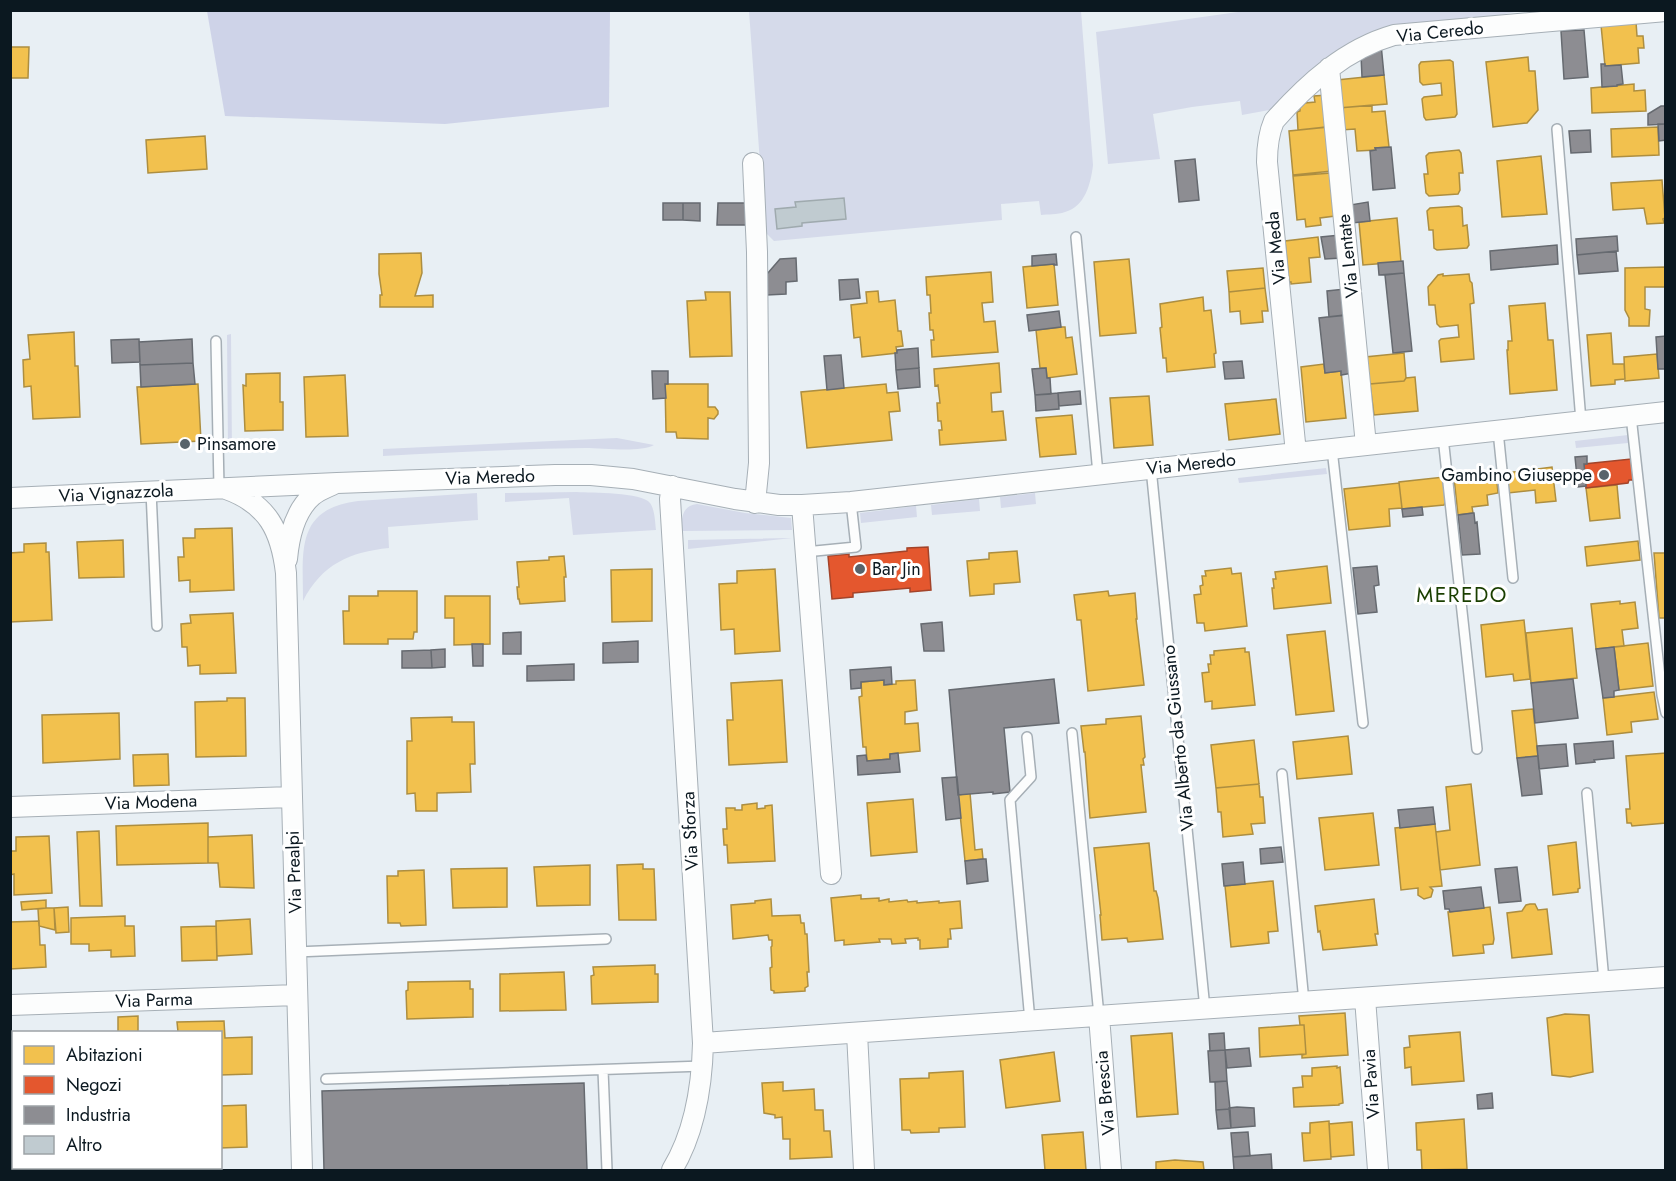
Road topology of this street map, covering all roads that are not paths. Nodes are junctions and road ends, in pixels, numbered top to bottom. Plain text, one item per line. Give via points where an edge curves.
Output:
1 (1665, 11) edge
2 (1329, 68) junction
3 (1557, 129) dead end
4 (753, 163) dead end
5 (1076, 237) dead end
6 (216, 341) dead end
7 (1665, 412) edge
8 (1631, 416) junction
9 (1581, 422) junction
10 (1498, 431) junction
11 (1443, 437) junction
12 (1366, 445) junction
13 (1332, 449) junction
14 (1296, 453) junction
15 (1151, 468) junction
16 (1098, 474) junction
17 (337, 483) junction
18 (672, 486) junction
19 (220, 488) junction
20 (152, 491) junction
21 (10, 498) edge
22 (852, 501) junction
23 (755, 502) junction
24 (802, 505) junction
25 (805, 552) junction
26 (286, 573) junction
27 (1513, 578) dead end
28 (157, 626) dead end
29 (1665, 713) edge
30 (1363, 723) dead end
31 (1072, 733) dead end
32 (1028, 737) dead end
33 (1477, 749) dead end
34 (1282, 774) dead end
35 (1587, 793) dead end
36 (292, 797) junction
37 (10, 807) edge
38 (831, 873) dead end
39 (606, 939) dead end
40 (296, 952) junction
41 (1665, 977) edge
42 (1604, 981) junction
43 (297, 994) junction
44 (1365, 998) junction
45 (1304, 1002) junction
46 (10, 1005) edge
47 (1205, 1009) junction
48 (1099, 1016) junction
49 (1030, 1021) junction
50 (857, 1033) junction
51 (703, 1043) junction
52 (703, 1066) junction
53 (603, 1070) junction
54 (326, 1078) dead end
55 (302, 1170) edge
56 (607, 1170) edge
57 (672, 1170) edge
58 (864, 1170) edge
59 (1111, 1170) edge
60 (1377, 1170) edge

1 - 2 street, Via Ceredo via 1394,35 1358,48
2 - 12 street, Via Lentate
2 - 14 street, Via Meda via 1274,121 1267,147
3 - 9 lane
4 - 23 street via 759,463
5 - 16 lane
6 - 19 lane
7 - 8 street, Via Meredo
8 - 9 street, Via Meredo
8 - 29 lane
9 - 10 street, Via Meredo
10 - 11 street, Via Meredo
10 - 27 lane
11 - 12 street, Via Meredo
11 - 33 lane
12 - 13 street, Via Meredo
13 - 14 street, Via Meredo
13 - 30 lane
14 - 15 street, Via Meredo
15 - 16 street, Via Meredo
15 - 47 lane, Via Alberto da Giussano
16 - 22 street, Via Meredo
17 - 18 street, Via Meredo via 567,475
17 - 19 street, Via Meredo
17 - 26 street, Via Prealpi via 314,495 298,515
18 - 23 street, Via Meredo
18 - 51 street, Via Sforza
19 - 20 street, Via Vignazzola
19 - 26 street, Via Prealpi via 253,502 266,515 284,553
20 - 21 street, Via Vignazzola
20 - 28 lane
22 - 24 street, Via Meredo
22 - 25 lane via 856,547
23 - 24 street, Via Meredo
24 - 25 street
25 - 38 street
26 - 36 street, Via Prealpi
31 - 48 lane
32 - 49 lane via 1031,777 1010,800
34 - 45 lane
35 - 42 lane
36 - 37 street, Via Modena
36 - 40 street, Via Prealpi
39 - 40 lane
40 - 43 street, Via Prealpi
41 - 42 street
42 - 44 street
43 - 46 street, Via Parma
43 - 55 street, Via Prealpi
44 - 45 street
44 - 60 street, Via Pavia
45 - 47 street
47 - 48 street
48 - 49 street
48 - 59 street, Via Brescia
49 - 50 street
50 - 51 street
50 - 58 street
51 - 52 street, Via Sforza
52 - 53 lane
52 - 57 street, Via Sforza via 690,1134
53 - 54 lane
53 - 56 lane

